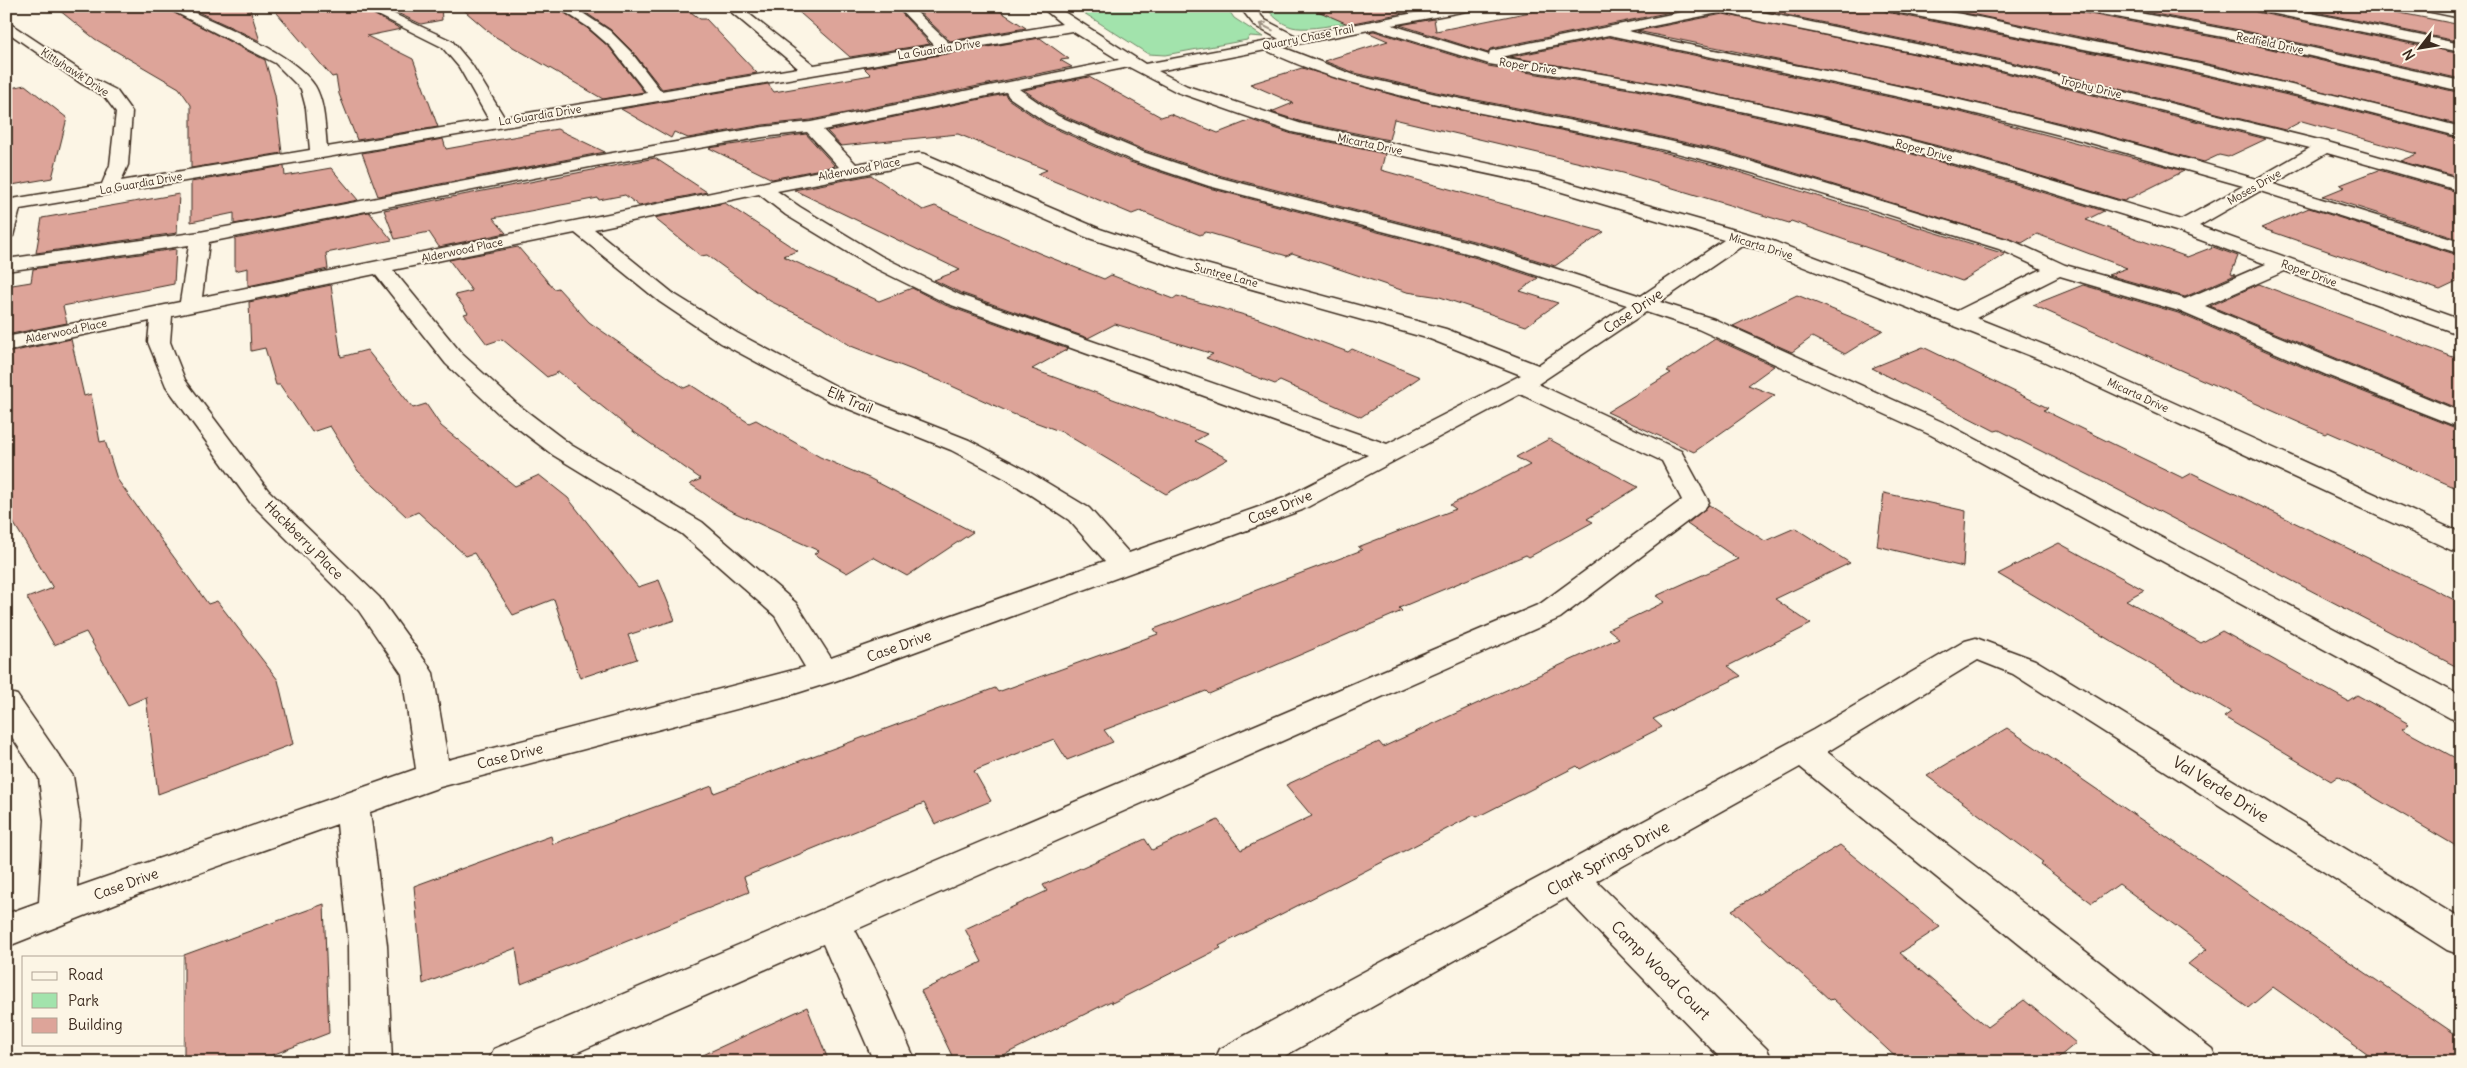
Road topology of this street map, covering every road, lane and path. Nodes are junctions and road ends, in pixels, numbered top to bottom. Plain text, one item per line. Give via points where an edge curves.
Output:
1 (169, 6) edge
2 (366, 6) edge
3 (562, 6) edge
4 (730, 6) edge
5 (903, 6) edge
6 (1046, 6) edge
7 (1245, 6) edge
8 (1472, 6) edge
9 (1886, 6) edge
10 (2079, 6) edge
11 (2256, 6) edge
12 (2422, 6) edge
13 (1719, 7) edge
14 (2461, 14) edge
15 (1373, 24) junction
16 (6, 25) edge
17 (1074, 26) junction
18 (1610, 30) junction
19 (1294, 40) junction
20 (1267, 45) junction
21 (946, 48) junction
22 (2461, 48) edge
23 (1480, 58) junction
24 (1138, 66) junction
25 (810, 70) junction
26 (1010, 86) junction
27 (2461, 86) edge
28 (657, 96) junction
29 (499, 122) junction
30 (811, 126) junction
31 (2461, 132) edge
32 (2325, 147) junction
33 (319, 152) junction
34 (919, 158) joint
35 (852, 170) junction
36 (2258, 185) junction
37 (2461, 186) edge
38 (109, 188) junction
39 (762, 188) junction
40 (9, 205) edge
41 (579, 226) junction
42 (2183, 227) junction
43 (6, 232) edge
44 (200, 238) junction
45 (1739, 239) junction
46 (2461, 248) edge
47 (2284, 264) junction
48 (6, 265) edge
49 (380, 267) junction
50 (2058, 268) junction
51 (190, 305) junction
52 (1643, 305) junction
53 (2187, 306) junction
54 (162, 311) junction
55 (1958, 319) junction
56 (2461, 328) edge
57 (6, 344) edge
58 (1530, 380) junction
59 (2461, 421) edge
60 (1390, 454) junction
61 (2461, 544) edge
62 (1124, 565) junction
63 (1976, 648) joint
64 (824, 673) junction
65 (6, 703) edge
66 (2461, 710) edge
67 (1803, 751) junction
68 (434, 776) junction
69 (352, 804) junction
70 (1570, 879) junction
71 (57, 911) junction
72 (832, 923) junction
73 (6, 931) edge
74 (2461, 939) edge
75 (1278, 1052) edge
76 (371, 1062) edge
77 (509, 1062) edge
78 (895, 1062) edge
79 (1235, 1062) edge
80 (1752, 1062) edge
81 (2197, 1062) edge

1 - 33 street via 280,60 308,88 314,108
2 - 29 street via 447,44 465,65
3 - 28 street via 591,22 628,55
4 - 25 street
5 - 21 street
6 - 17 street, Micarta Drive
19 -> 7 street via 1259,23
8 - 15 street, Quarry Chase Trail
9 - 31 street via 2189,66
10 - 27 street, Redfield Drive via 2245,37
11 - 22 street
12 - 14 street
13 - 18 street
13 - 32 street, Trophy Drive via 2007,67
15 - 19 street, Quarry Chase Trail
15 - 23 street, Roper Drive
16 - 38 street, Kittyhawk Drive via 87,81 110,93 124,112 119,165
17 - 21 street, La Guardia Drive
17 - 24 street, Micarta Drive
18 - 23 street
18 - 36 street via 1961,105
19 - 20 street, Quarry Chase Trail
20 - 24 street, Quarry Chase Trail
20 - 50 street via 1291,57 1359,80 1720,158 2006,245
21 - 25 street, La Guardia Drive
23 - 42 street, Roper Drive via 1636,82 1867,134
24 - 26 street, Quarry Chase Trail
24 - 45 street, Micarta Drive via 1182,89 1298,128 1538,179
25 - 28 street, La Guardia Drive
26 - 30 street, Quarry Chase Trail
26 - 52 street via 1015,94 1052,119 1154,162 1215,182 1485,252
28 - 29 street, La Guardia Drive
29 - 33 street, La Guardia Drive
30 - 35 street
30 - 44 street, Quarry Chase Trail via 595,161
32 - 36 street, Moses Drive
32 - 37 street, Trophy Drive
33 - 38 street, La Guardia Drive
34 - 35 street, Alderwood Place
34 - 58 street, Suntree Lane via 1093,233 1192,266 1438,334
35 - 39 street, Alderwood Place
36 - 42 street, Moses Drive
36 - 46 street
38 - 40 street, La Guardia Drive
39 - 41 street, Alderwood Place
39 - 60 street via 793,211 874,260 953,299
40 - 43 street
41 - 49 street, Alderwood Place
41 - 62 street, Elk Trail via 667,298 729,338 837,396 960,445 1015,474 1079,514
42 - 47 street, Roper Drive
44 - 48 street, Quarry Chase Trail
44 - 51 street
45 - 52 street, Case Drive
45 - 55 street, Micarta Drive via 1762,244
47 - 53 street
47 - 56 street, Roper Drive
49 - 51 street, Alderwood Place
49 - 64 street via 454,359 508,410 562,450 692,528 786,610
50 - 53 street
50 - 55 street
51 - 54 street, Alderwood Place
52 - 58 street, Case Drive
52 - 66 street via 1706,324 1940,430
53 - 59 street
54 - 57 street, Alderwood Place
54 - 68 street, Hackberry Place via 159,342 174,381 259,496 369,604 416,673
55 - 61 street, Micarta Drive via 2049,355
58 - 60 street, Case Drive
58 - 72 street, Suntree Lane via 1672,456 1696,502 1550,611
60 - 62 street, Case Drive via 1293,504
62 - 64 street, Case Drive
63 - 67 street, Clark Springs Drive
63 - 74 street, Val Verde Drive via 2024,667
64 - 68 street, Case Drive
65 - 71 street via 56,776 62,821
67 - 70 street, Clark Springs Drive
67 - 81 street
68 - 69 street, Case Drive
69 - 71 street, Case Drive via 124,884
69 - 76 street via 368,945
70 - 75 street, Clark Springs Drive
70 - 80 street, Camp Wood Court
71 - 73 street, Case Drive
72 - 77 street
72 - 78 street
75 - 79 street, Clark Springs Drive

